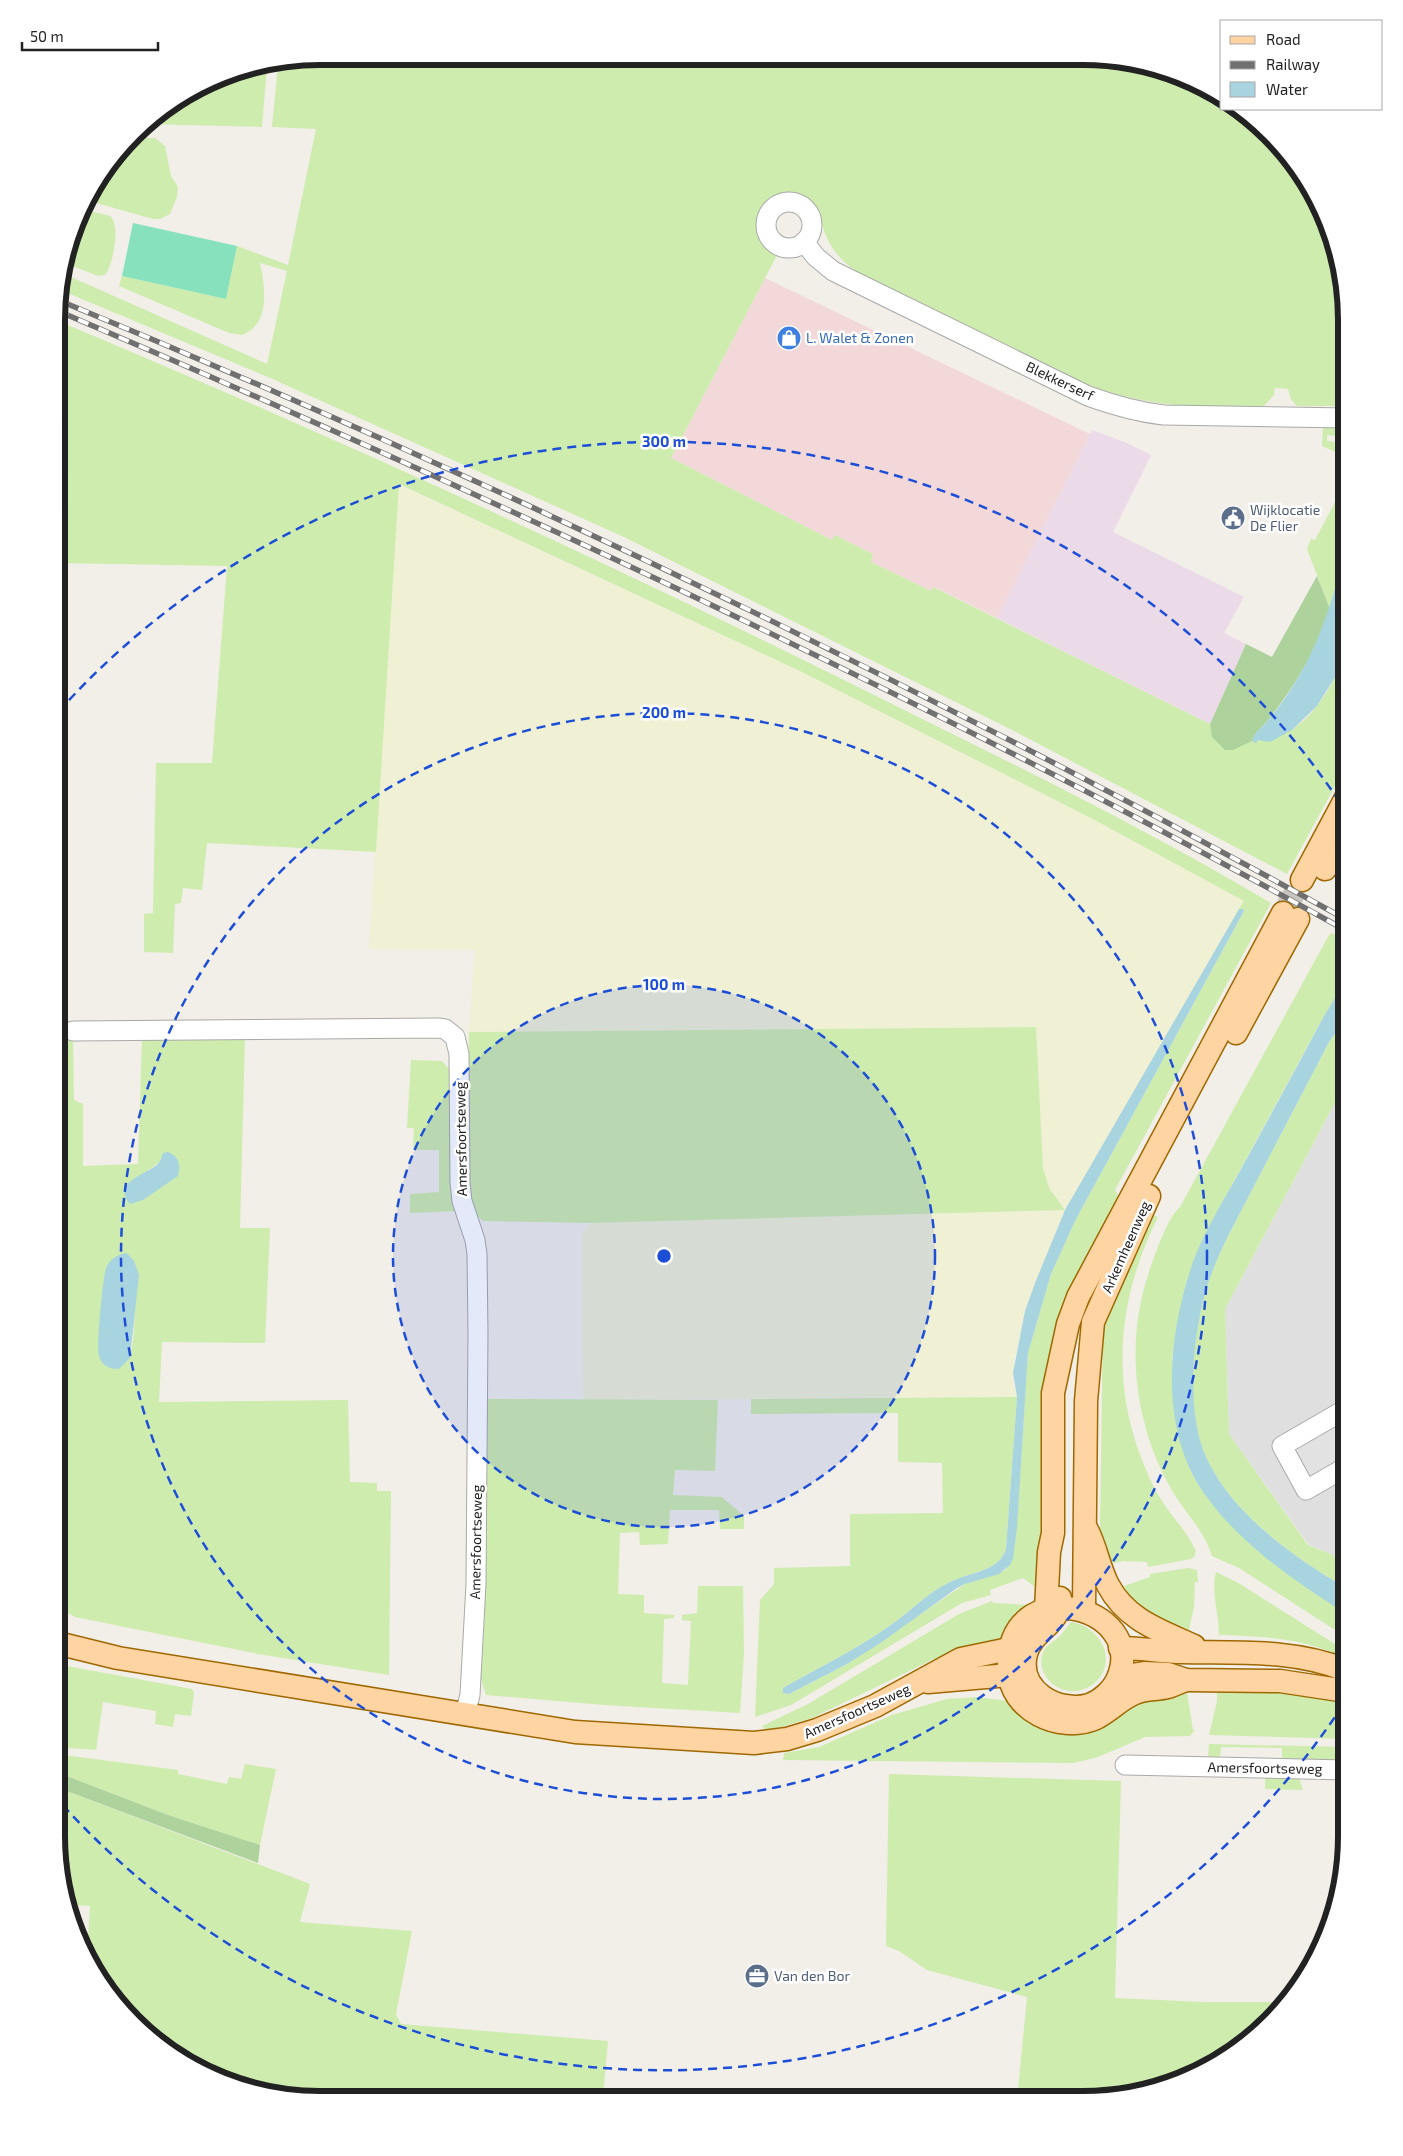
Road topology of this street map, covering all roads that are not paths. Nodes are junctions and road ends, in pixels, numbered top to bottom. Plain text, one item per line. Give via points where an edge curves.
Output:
1 (804, 242) dead end
2 (1338, 418) edge
3 (1338, 816) edge
4 (1338, 841) edge
5 (73, 1031) dead end
6 (1338, 1414) edge
7 (1338, 1472) edge
8 (1086, 1526) junction
9 (1053, 1608) junction
10 (1084, 1610) junction
11 (65, 1645) edge
12 (1120, 1648) junction
13 (1009, 1649) junction
14 (1207, 1652) junction
15 (1338, 1667) edge
16 (1017, 1680) junction
17 (922, 1682) junction
18 (1121, 1688) junction
19 (1338, 1690) edge
20 (465, 1714) junction
21 (1125, 1765) dead end
22 (1338, 1770) edge

1 - 2 street, Blekkerserf via 834,271 1106,403 1164,415
3 - 4 main road via 1308,884
5 - 20 street, Amersfoortseweg via 438,1028 455,1037 459,1054 460,1182 462,1201 476,1247 478,1333 476,1584 470,1695
6 - 7 street via 1282,1446 1306,1490
8 - 9 main road, Arkemheenweg via 1086,1401 1093,1322 1141,1210 1290,916 1071,1315 1053,1393 1053,1533 1060,1552
8 - 10 main road, Arkemheenweg
8 - 14 main road via 1107,1584 1126,1610 1152,1629
9 - 10 main road
9 - 13 main road via 1022,1626
9 - 16 main road via 1056,1618 1030,1645
10 - 12 main road via 1107,1624
11 - 20 main road, Amersfoortseweg via 118,1658
12 - 14 main road
12 - 18 main road
13 - 16 main road
13 - 17 main road, Amersfoortseweg via 961,1659
14 - 15 main road via 1280,1653 1322,1660
16 - 17 main road, Amersfoortseweg via 965,1692
16 - 18 main road via 1030,1709 1066,1723 1093,1719
17 - 20 main road, Amersfoortseweg via 817,1730 772,1742 574,1732
18 - 19 main road via 1168,1687 1186,1680 1280,1681
21 - 22 street, Amersfoortseweg

